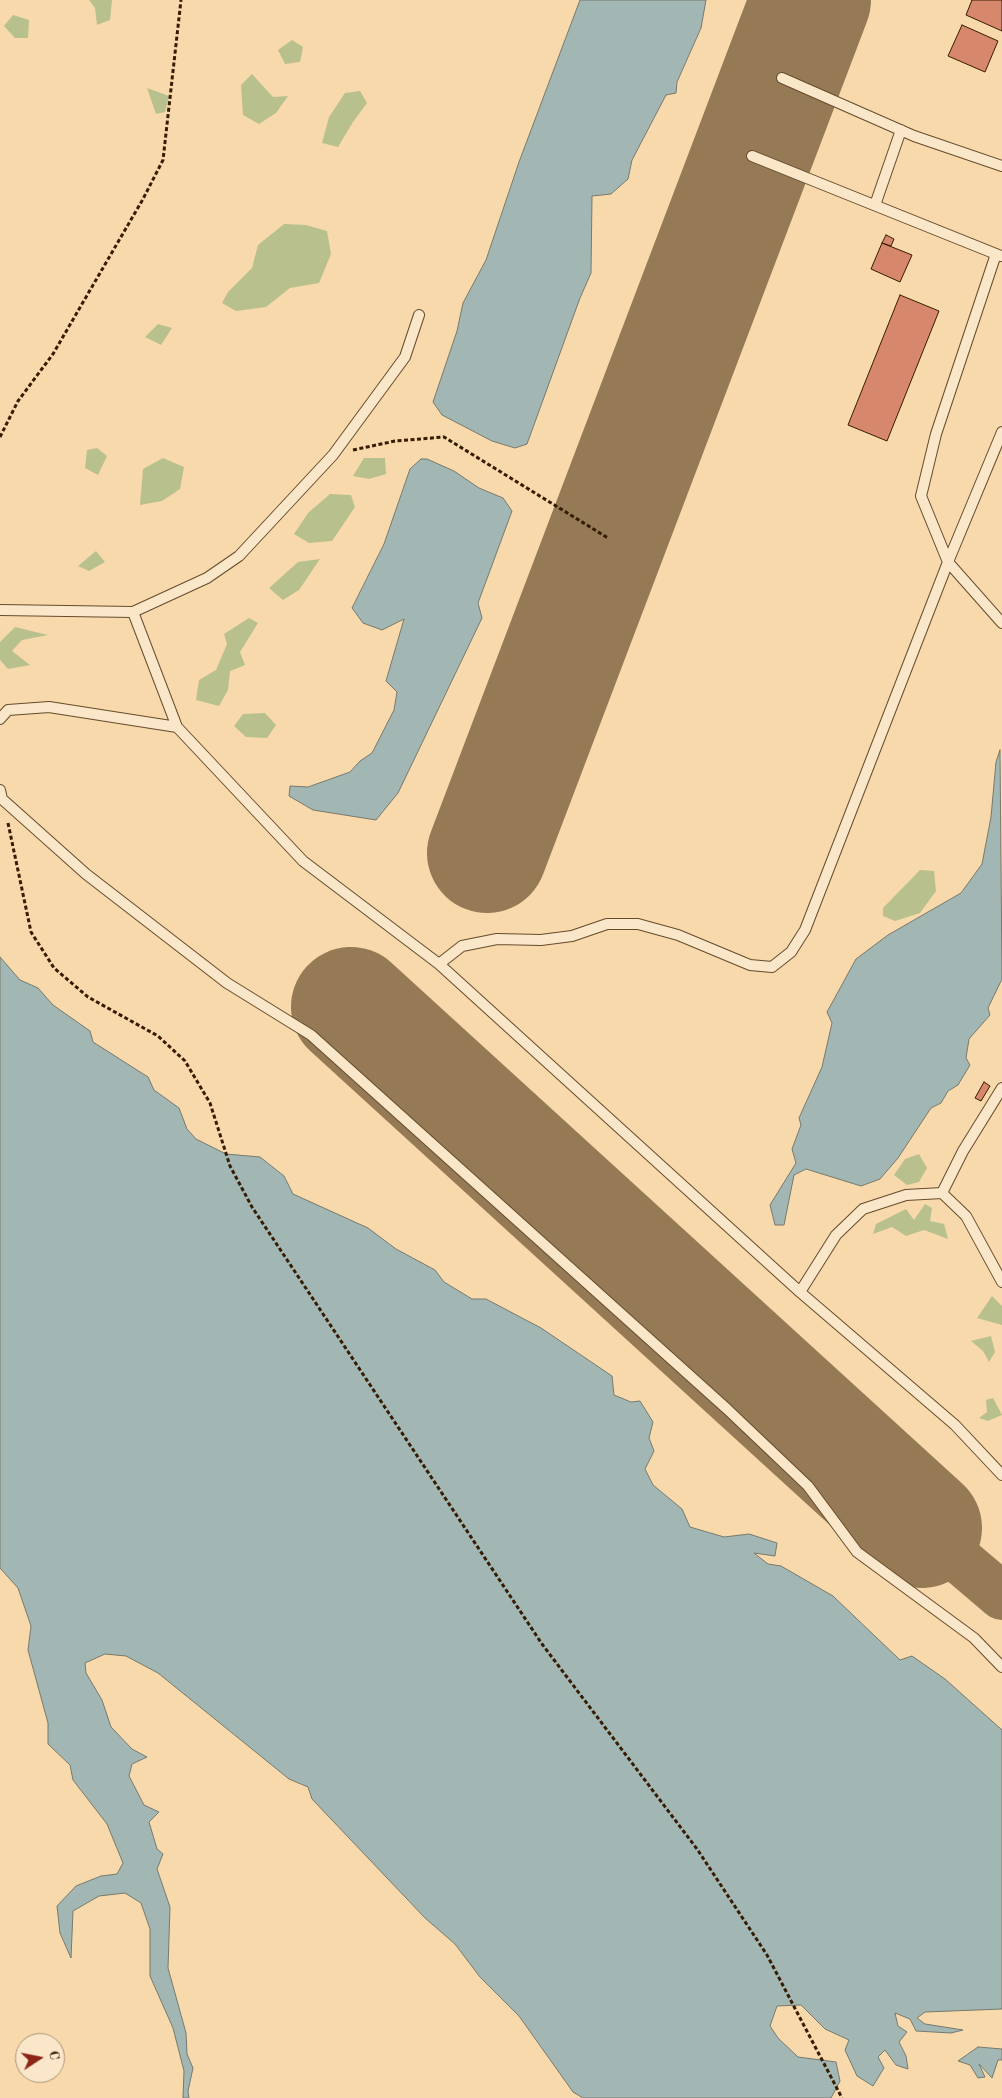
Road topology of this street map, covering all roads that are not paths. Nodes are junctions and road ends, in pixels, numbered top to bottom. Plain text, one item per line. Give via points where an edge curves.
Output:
1 (782, 78) dead end
2 (901, 130) junction
3 (752, 156) dead end
4 (1002, 166) edge
5 (874, 205) junction
6 (999, 256) edge
7 (418, 315) dead end
8 (1002, 432) edge
9 (948, 562) junction
10 (0, 610) edge
11 (133, 612) junction
12 (1002, 623) edge
13 (0, 719) edge
14 (177, 727) junction
15 (1, 794) edge
16 (439, 964) junction
17 (1002, 1088) edge
18 (942, 1193) junction
19 (1002, 1282) edge
20 (800, 1292) junction
21 (1002, 1475) edge
22 (1002, 1667) edge

1 - 2 lane
2 - 4 lane
2 - 5 lane
3 - 5 lane
5 - 6 lane
6 - 9 lane via 936,434 921,496
7 - 11 lane via 405,357 333,455 239,556 207,578
8 - 9 lane
9 - 12 lane
9 - 16 lane via 805,930 791,952 772,967 750,965 638,924 607,924 572,936 541,940 497,939 462,946
10 - 11 lane
11 - 14 lane
13 - 14 lane via 8,710 49,707
14 - 16 lane via 302,861
15 - 22 lane via 86,874 227,984 311,1035 727,1409 808,1486 858,1552 974,1638
16 - 20 lane
17 - 18 lane via 963,1151
18 - 19 lane via 966,1216
18 - 20 lane via 906,1195 864,1209 836,1235
20 - 21 lane via 955,1426

